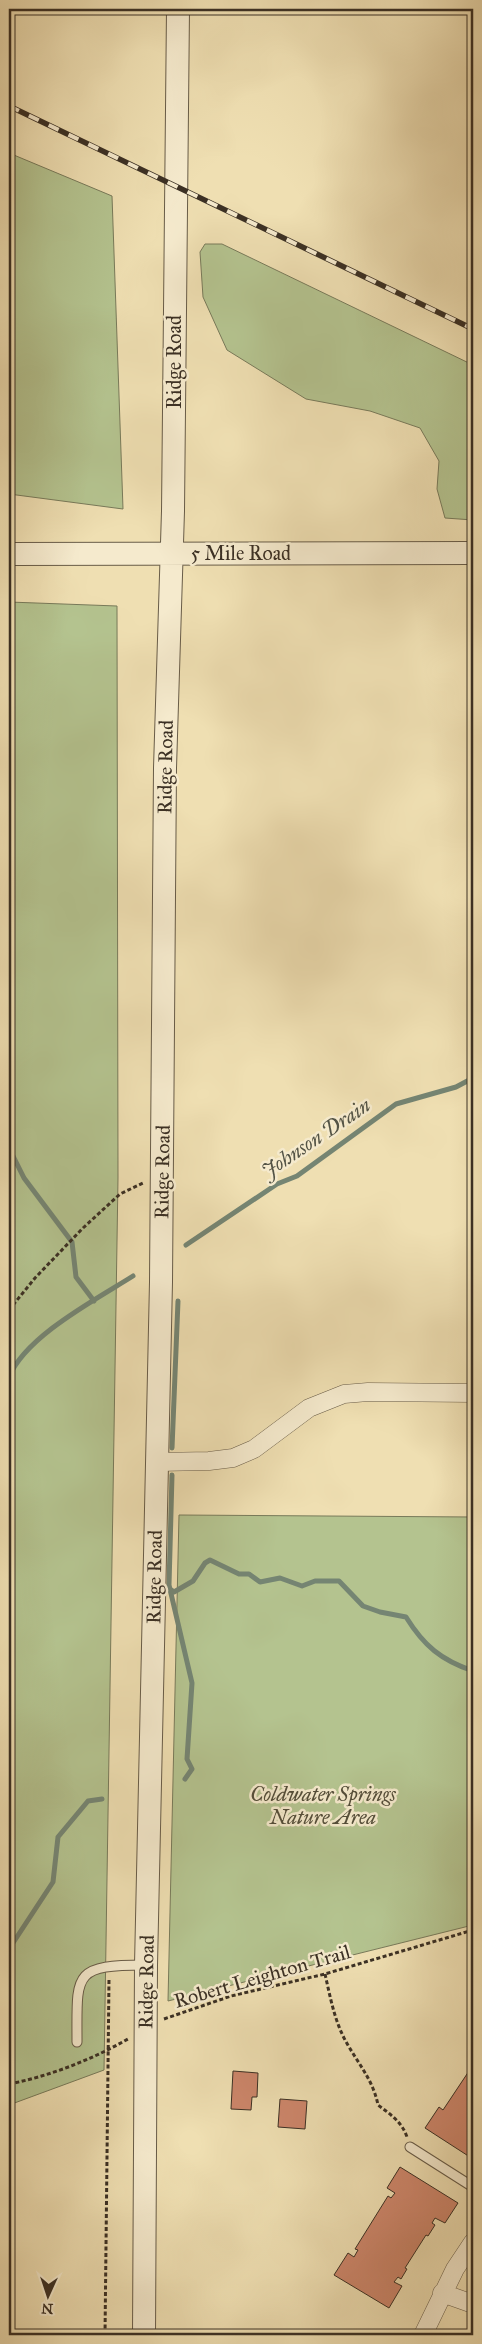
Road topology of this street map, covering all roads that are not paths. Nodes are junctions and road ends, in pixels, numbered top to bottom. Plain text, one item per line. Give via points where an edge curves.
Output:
1 (178, 9) edge
2 (473, 552) edge
3 (171, 553) junction
4 (9, 554) edge
5 (473, 1393) edge
6 (157, 1462) junction
7 (146, 1964) junction
8 (77, 2042) dead end
9 (410, 2147) road end
10 (473, 2187) edge
11 (473, 2242) edge
12 (442, 2293) junction
13 (473, 2304) edge
14 (144, 2335) edge
15 (423, 2335) edge

1 - 3 street, Ridge Road
2 - 3 street, 5 Mile Road
3 - 4 street, 5 Mile Road
3 - 6 street, Ridge Road via 165,768
5 - 6 street via 344,1394 309,1408 254,1449 234,1458
6 - 7 street, Ridge Road
7 - 8 lane via 96,1968 84,1976 77,1990
7 - 14 street, Ridge Road
9 - 10 lane
11 - 12 street
12 - 13 street
12 - 15 street

